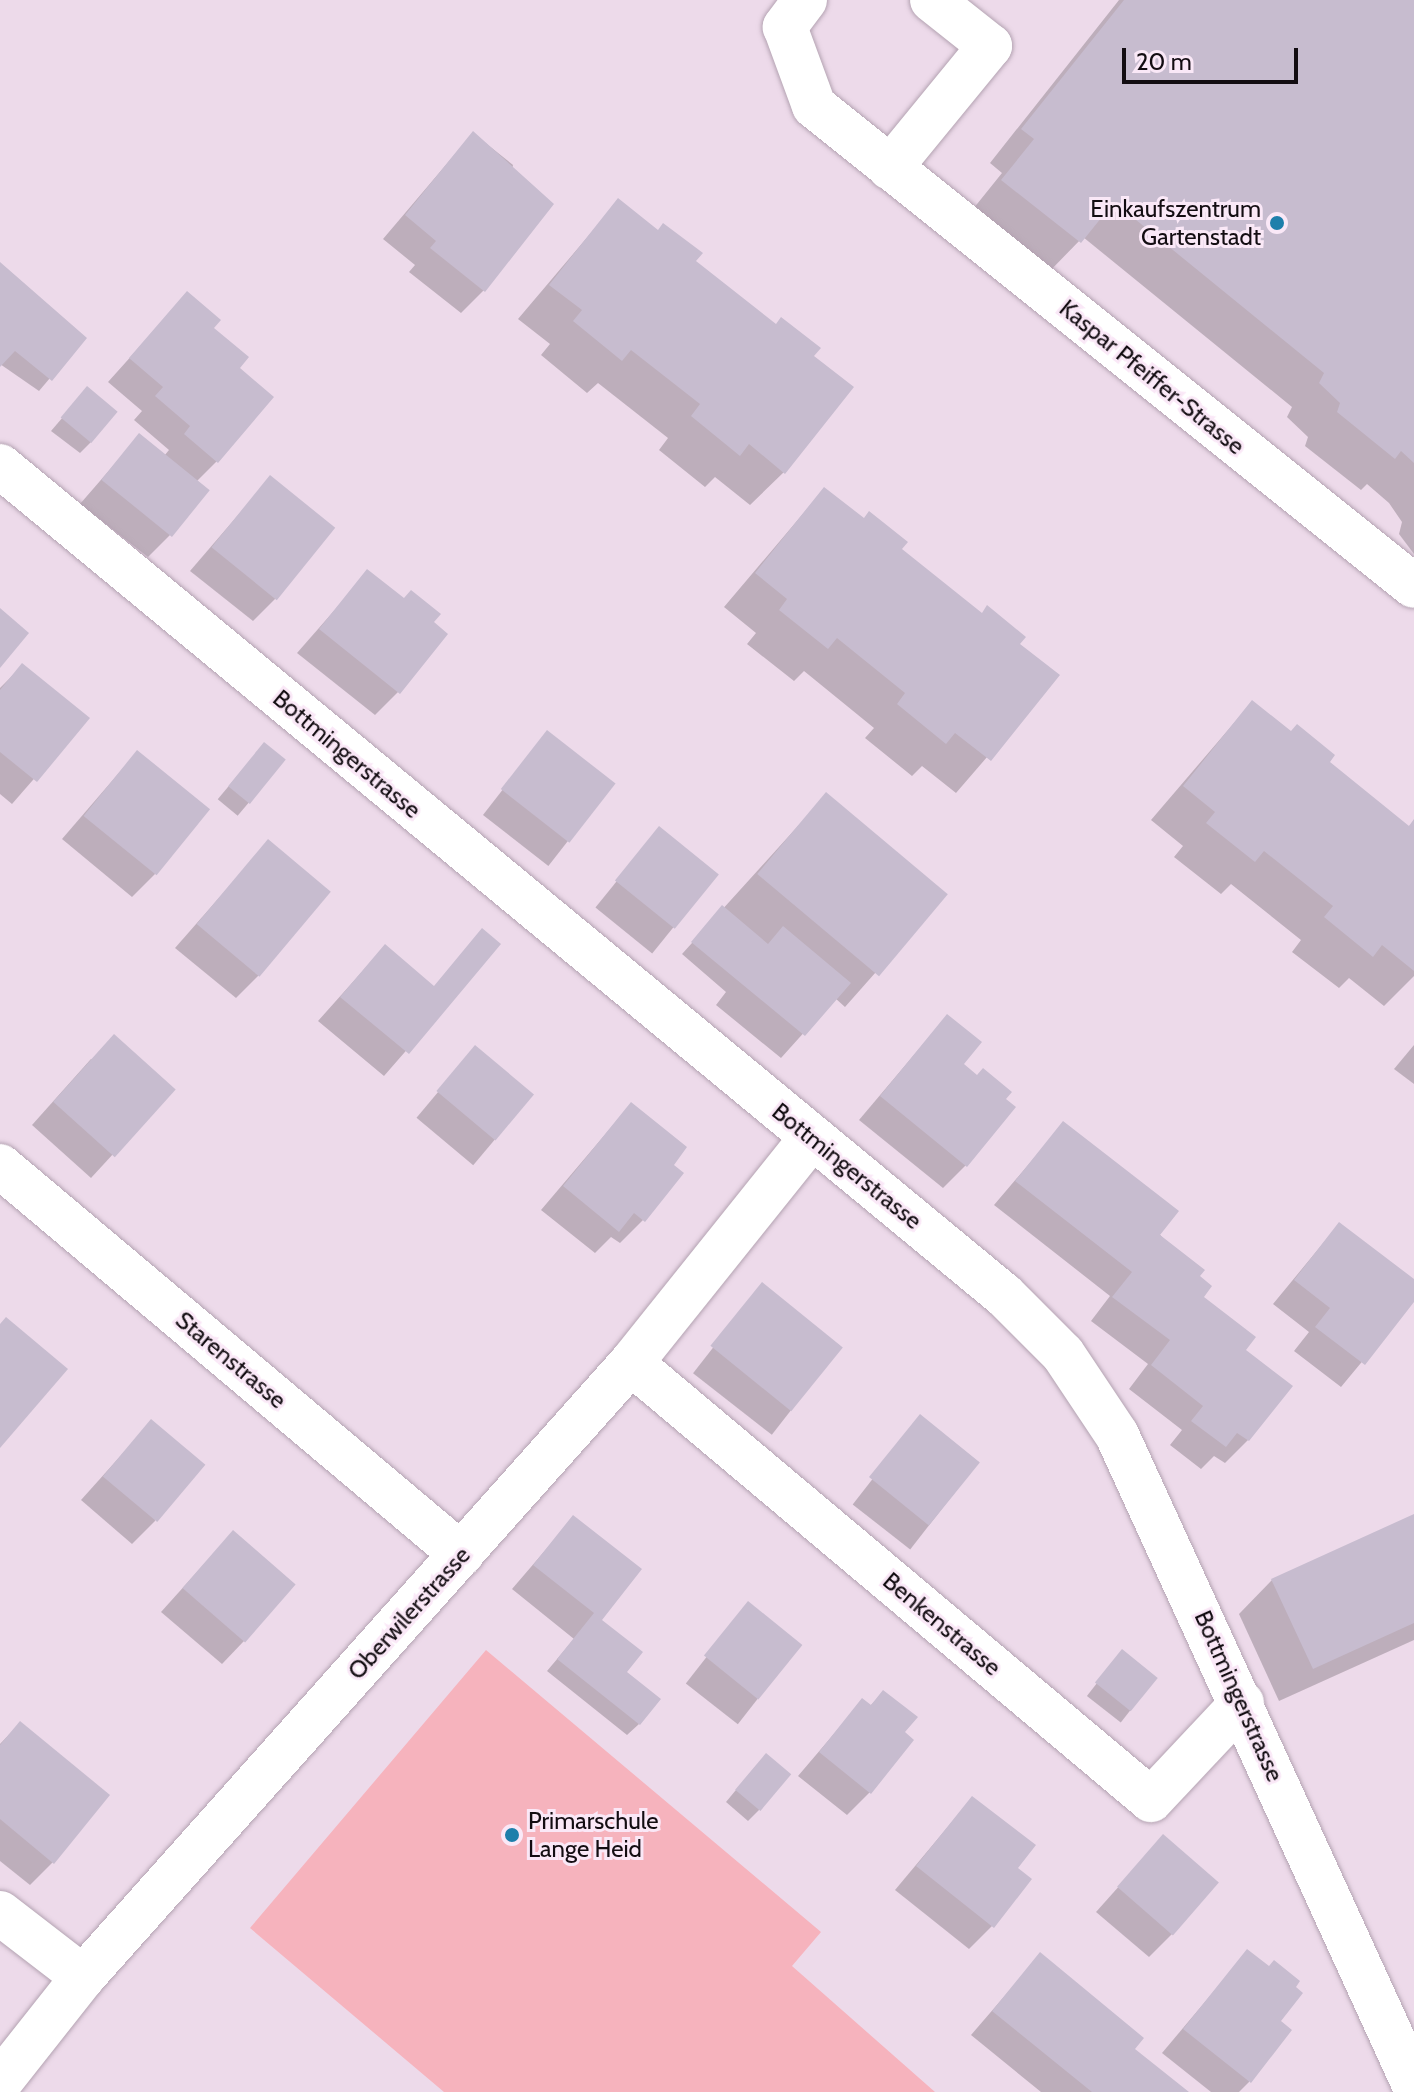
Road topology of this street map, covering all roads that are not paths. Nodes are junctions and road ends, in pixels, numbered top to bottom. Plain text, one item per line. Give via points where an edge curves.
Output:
1 (805, 0) edge
2 (932, 0) edge
3 (890, 168) junction
4 (0, 466) edge
5 (1414, 586) edge
6 (811, 1138) junction
7 (0, 1166) edge
8 (631, 1363) junction
9 (461, 1554) junction
10 (1242, 1703) junction
11 (0, 1913) edge
12 (83, 1977) junction
13 (0, 2082) edge
14 (1414, 2085) edge

1 - 3 street, Kaspar Pfeiffer-Strasse via 785,27 814,106
2 - 3 street via 990,46
3 - 5 street, Kaspar Pfeiffer-Strasse
4 - 6 street, Bottmingerstrasse
6 - 8 street, Oberwilerstrasse
6 - 10 street, Bottmingerstrasse via 1004,1295 1063,1354 1117,1435
7 - 9 street, Starenstrasse
8 - 9 street, Oberwilerstrasse
8 - 10 street, Benkenstrasse via 1151,1800
9 - 12 street, Oberwilerstrasse
10 - 14 street, Bottmingerstrasse
11 - 12 street
12 - 13 street, Oberwilerstrasse

